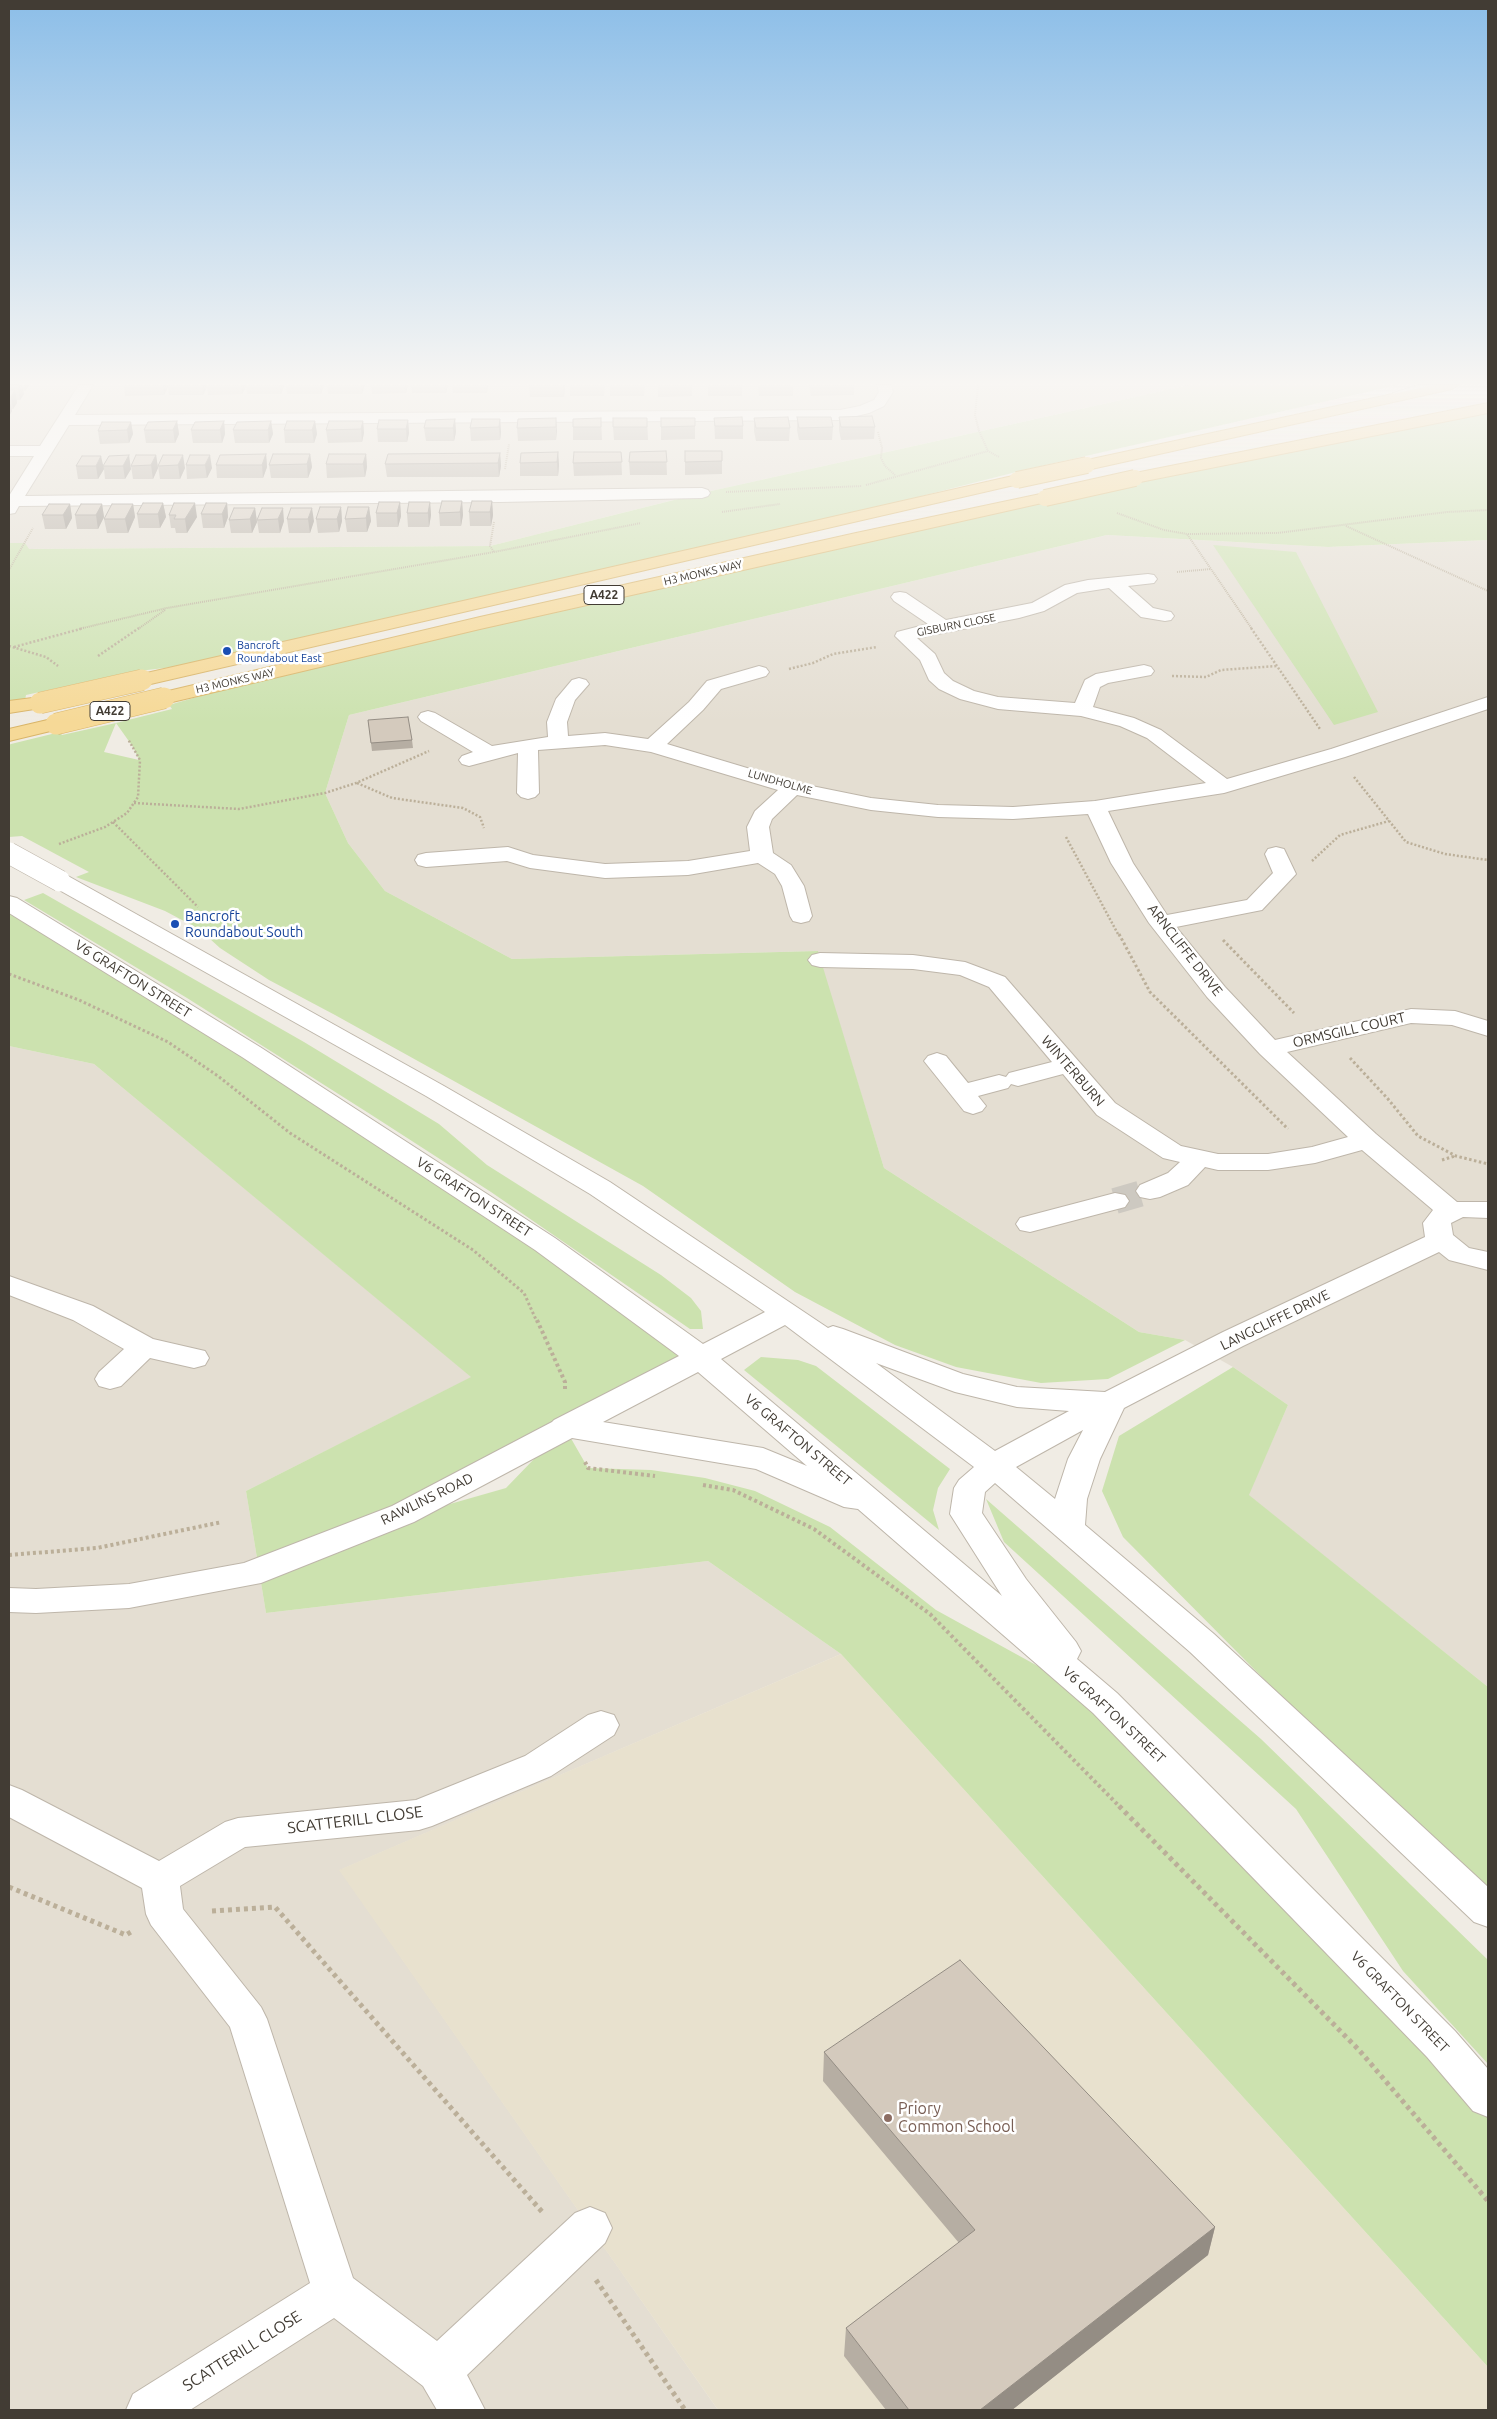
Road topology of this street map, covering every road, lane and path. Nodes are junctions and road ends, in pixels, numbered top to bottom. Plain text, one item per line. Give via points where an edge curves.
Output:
1 (495, 498) edge
2 (939, 498) edge
3 (1046, 498) edge
4 (789, 502) dead end
5 (11, 505) edge
6 (1488, 510) edge
7 (1113, 512) dead end
8 (714, 514) dead end
9 (649, 521) dead end
10 (1345, 526) junction
11 (1187, 534) junction
12 (1148, 579) dead end
13 (1114, 583) junction
14 (1488, 591) edge
15 (900, 597) dead end
16 (168, 608) junction
17 (1164, 616) dead end
18 (943, 626) junction
19 (909, 641) junction
20 (14, 647) dead end
21 (91, 660) dead end
22 (1276, 666) junction
23 (1144, 671) joint
24 (759, 672) joint
25 (579, 684) dead end
26 (1488, 703) edge
27 (9, 707) edge
28 (1466, 709) junction
29 (1082, 710) junction
30 (428, 717) dead end
31 (1488, 717) edge
32 (9, 735) edge
33 (128, 739) dead end
34 (558, 741) junction
35 (528, 745) junction
36 (653, 746) junction
37 (489, 753) junction
38 (1338, 753) junction
39 (469, 760) dead end
40 (356, 783) dead end
41 (1224, 787) junction
42 (793, 788) junction
43 (528, 793) dead end
44 (1095, 807) junction
45 (1046, 810) junction
46 (113, 822) junction
47 (54, 847) dead end
48 (9, 853) edge
49 (1276, 854) dead end
50 (474, 856) junction
51 (762, 856) junction
52 (426, 860) dead end
53 (1488, 860) edge
54 (11, 904) edge
55 (198, 907) dead end
56 (801, 916) dead end
57 (1201, 916) junction
58 (1161, 923) junction
59 (820, 960) dead end
60 (9, 974) edge
61 (1488, 1028) edge
62 (1328, 1035) junction
63 (1269, 1049) junction
64 (937, 1061) dead end
65 (1068, 1065) junction
66 (1366, 1140) junction
67 (1315, 1155) junction
68 (1199, 1158) junction
69 (1488, 1164) edge
70 (1150, 1191) tunnel mouth
71 (1116, 1201) tunnel mouth
72 (1488, 1210) edge
73 (1451, 1211) junction
74 (1030, 1224) dead end
75 (1441, 1240) junction
76 (1488, 1260) edge
77 (9, 1285) edge
78 (794, 1318) junction
79 (144, 1347) junction
80 (700, 1357) junction
81 (194, 1358) dead end
82 (110, 1379) dead end
83 (1111, 1403) junction
84 (565, 1427) junction
85 (995, 1466) junction
86 (659, 1477) dead end
87 (696, 1483) dead end
88 (880, 1510) junction
89 (222, 1522) dead end
90 (1070, 1529) junction
91 (9, 1555) edge
92 (9, 1600) edge
93 (1105, 1703) junction
94 (601, 1725) dead end
95 (9, 1800) edge
96 (9, 1887) edge
97 (162, 1896) junction
98 (1488, 1911) edge
99 (1488, 2098) edge
100 (1488, 2200) edge
101 (581, 2237) junction
102 (335, 2292) junction
103 (438, 2370) junction
104 (149, 2410) edge
105 (462, 2410) edge
106 (685, 2410) edge

1 - 5 street
2 - 27 main road, H3 MONKS WAY / A422, bridge via 40,703
3 - 32 main road, H3 MONKS WAY / A422, bridge via 490,621
4 - 8 path
6 - 10 path via 1447,512
7 - 11 path via 1164,530
9 - 16 path via 494,552
10 - 11 path via 1277,533
10 - 14 path
11 - 22 path
12 - 13 street, GISBURN CLOSE
13 - 17 street via 1147,612
13 - 18 street, GISBURN CLOSE via 1071,589 1038,607 1013,614
15 - 18 street
16 - 20 path
16 - 21 path
18 - 19 street, GISBURN CLOSE via 904,636
19 - 24 path via 833,654 780,671
19 - 29 street, GISBURN CLOSE via 928,658 936,676 967,695 998,703
22 - 23 path via 1222,670 1206,677 1180,678
22 - 38 path
23 - 29 street via 1103,678 1092,684
24 - 36 street via 714,685
25 - 34 street via 566,699 557,722
26 - 28 street
28 - 31 street
28 - 38 street
29 - 41 street, GISBURN CLOSE via 1127,722 1154,734
30 - 37 street
33 - 46 path via 140,760 138,797 127,813
34 - 35 street, LUNDHOLME
34 - 36 street, LUNDHOLME via 605,739
35 - 37 street, LUNDHOLME
35 - 43 street
36 - 42 street, LUNDHOLME
37 - 39 street, LUNDHOLME
38 - 41 street
38 - 53 path via 1406,842 1445,854
40 - 50 path via 392,798 462,808 480,817 484,828
41 - 44 street
42 - 45 street, LUNDHOLME via 871,804 938,811 1013,813
42 - 51 street via 763,816 758,827
44 - 45 street, LUNDHOLME
44 - 58 street, ARNCLIFFE DRIVE via 1122,863
45 - 67 path via 1062,831 1150,992
46 - 47 path
46 - 55 path
48 - 78 street, bridge via 435,1091 600,1188
49 - 57 street via 1285,874 1254,905
50 - 51 street via 508,854 530,861 605,871 688,868
50 - 52 street
51 - 56 street via 782,870 793,886
54 - 80 street, V6 GRAFTON STREET via 252,1052 545,1244
57 - 58 street
57 - 62 path via 1294,1013 1317,1024
58 - 63 street, ARNCLIFFE DRIVE via 1216,992
59 - 65 street, WINTERBURN via 913,962 965,970 996,982
60 - 84 path via 78,1000 168,1042 218,1076 290,1133 474,1250 524,1293 565,1382
61 - 62 street, ORMSGILL COURT via 1455,1018 1411,1016
62 - 63 street, ORMSGILL COURT
62 - 69 path via 1418,1136 1456,1156
63 - 66 street, ARNCLIFFE DRIVE
64 - 65 street via 967,1099 1009,1080
65 - 68 street, WINTERBURN via 1106,1109 1172,1152
66 - 67 street, WINTERBURN
66 - 73 street, ARNCLIFFE DRIVE
67 - 68 street, WINTERBURN via 1268,1162 1218,1162
68 - 70 street via 1178,1179
71 - 74 street
72 - 73 street
73 - 75 street via 1437,1223 1436,1232
75 - 76 street via 1459,1254
75 - 83 street, LANGCLIFFE DRIVE via 1233,1339
77 - 79 street via 83,1312
78 - 80 street, RAWLINS ROAD
78 - 83 street via 964,1384 1017,1398
78 - 85 street
79 - 81 street
79 - 82 street
80 - 84 street, RAWLINS ROAD
80 - 88 street, V6 GRAFTON STREET
83 - 85 street, LANGCLIFFE DRIVE via 1020,1449
83 - 90 street via 1084,1459 1071,1499
84 - 86 path via 588,1468
84 - 88 street via 763,1459
84 - 92 street, RAWLINS ROAD via 403,1514 248,1574 128,1596
85 - 90 street
85 - 93 street, LANGCLIFFE DRIVE via 970,1488 966,1514 1014,1588
87 - 100 path via 733,1490 814,1529 930,1614 1358,2050
88 - 93 street, V6 GRAFTON STREET
89 - 91 path via 97,1548
90 - 98 street via 1202,1643
93 - 99 street, V6 GRAFTON STREET via 1441,2044
94 - 97 street, SCATTERILL CLOSE via 538,1766 419,1816 238,1833
95 - 97 street
96 - 97 path via 126,1934
97 - 101 path via 275,1907
97 - 102 street via 246,2019
101 - 103 street
101 - 106 path
102 - 103 street
102 - 104 street, SCATTERILL CLOSE
103 - 105 street

